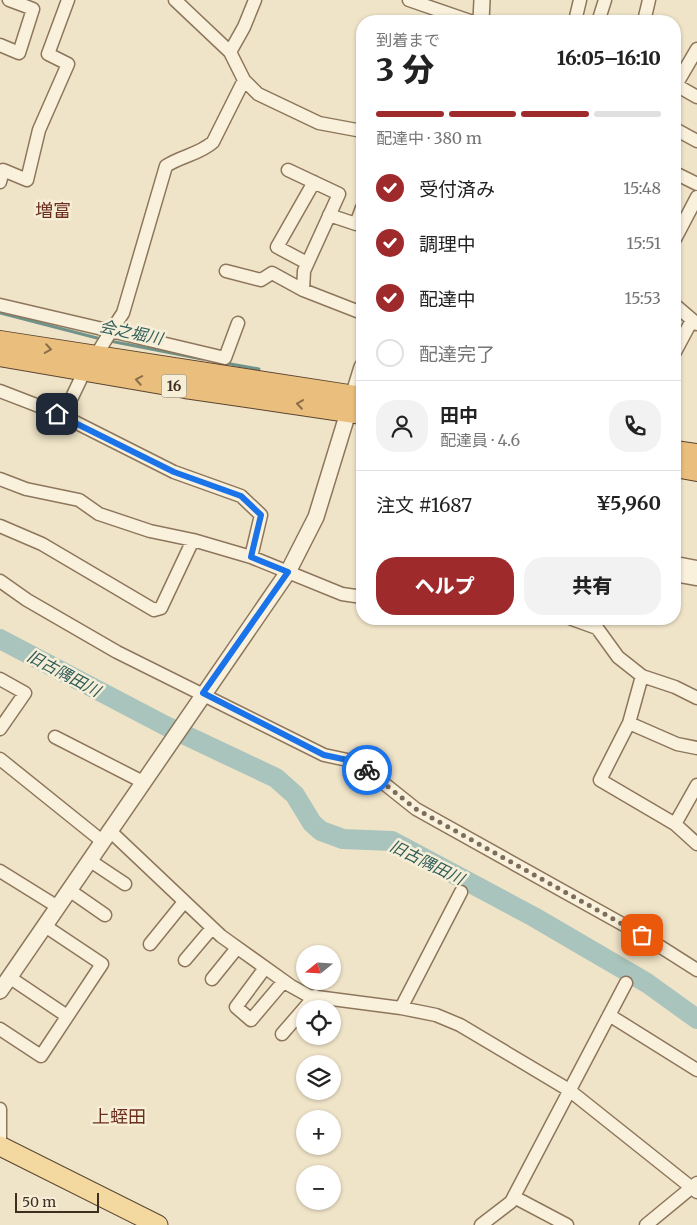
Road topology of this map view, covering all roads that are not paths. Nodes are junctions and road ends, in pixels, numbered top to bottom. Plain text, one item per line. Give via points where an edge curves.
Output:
1 (9, 0) edge
2 (68, 0) edge
3 (175, 0) edge
4 (255, 0) edge
5 (408, 0) edge
6 (482, 0) edge
7 (580, 0) edge
8 (605, 0) edge
9 (649, 0) edge
10 (452, 15) edge
11 (481, 15) edge
12 (576, 15) edge
13 (600, 15) edge
14 (645, 15) edge
15 (0, 45) edge
16 (697, 49) edge
17 (230, 52) junction
18 (681, 76) edge
19 (244, 80) junction
20 (681, 88) edge
21 (697, 97) edge
22 (356, 130) edge
23 (681, 132) edge
24 (697, 141) edge
25 (288, 170) dead end
26 (681, 176) edge
27 (0, 182) edge
28 (314, 182) junction
29 (697, 184) edge
30 (697, 197) edge
31 (329, 215) junction
32 (356, 224) edge
33 (681, 227) edge
34 (307, 263) junction
35 (226, 271) dead end
36 (303, 290) junction
37 (0, 305) edge
38 (681, 310) edge
39 (356, 311) edge
40 (694, 322) edge
41 (238, 323) dead end
42 (111, 331) junction
43 (0, 341) edge
44 (681, 343) edge
45 (0, 356) edge
46 (90, 363) junction
47 (0, 391) edge
48 (356, 405) edge
49 (63, 416) junction
50 (681, 452) edge
51 (697, 454) edge
52 (681, 468) edge
53 (697, 471) edge
54 (0, 479) edge
55 (0, 526) edge
56 (193, 540) junction
57 (251, 557) junction
58 (681, 564) edge
59 (697, 567) edge
60 (288, 572) junction
61 (681, 576) edge
62 (697, 579) edge
63 (0, 581) edge
64 (356, 596) edge
65 (601, 625) edge
66 (642, 676) junction
67 (0, 679) edge
68 (203, 693) junction
69 (697, 698) edge
70 (629, 723) junction
71 (0, 729) edge
72 (55, 737) dead end
73 (697, 748) edge
74 (0, 758) edge
75 (143, 782) junction
76 (697, 785) edge
77 (675, 824) junction
78 (105, 836) junction
79 (697, 844) edge
80 (90, 860) junction
81 (0, 871) edge
82 (125, 884) dead end
83 (69, 890) junction
84 (461, 892) dead end
85 (184, 902) junction
86 (58, 907) junction
87 (105, 915) dead end
88 (45, 926) junction
89 (212, 928) junction
90 (150, 944) dead end
91 (237, 948) junction
92 (185, 960) dead end
93 (265, 968) junction
94 (697, 970) edge
95 (9, 978) junction
96 (212, 978) dead end
97 (284, 981) junction
98 (626, 983) dead end
99 (0, 991) edge
100 (314, 996) junction
101 (400, 1008) junction
102 (609, 1015) junction
103 (67, 1016) junction
104 (0, 1029) edge
105 (282, 1034) dead end
106 (697, 1070) edge
107 (569, 1090) junction
108 (0, 1109) edge
109 (0, 1146) edge
110 (695, 1187) edge
111 (514, 1197) junction
112 (130, 1219) edge
113 (158, 1225) edge
114 (481, 1225) edge
115 (567, 1225) edge
116 (646, 1225) edge

1 - 15 street via 33,9 19,53
2 - 27 street via 48,54 68,64 39,130 27,180 3,170
3 - 17 street
4 - 17 street
5 - 10 street
6 - 11 street
7 - 12 street
8 - 13 street
9 - 14 street
16 - 18 street
17 - 19 street
19 - 22 street via 258,94 319,123
19 - 42 street via 213,142 205,150 176,159 166,166 124,313
20 - 21 street
23 - 24 street
25 - 28 street
26 - 29 street
28 - 31 street via 339,194
28 - 34 street via 277,247
30 - 33 street
31 - 32 street
31 - 34 street
34 - 36 street
35 - 36 street via 261,280 272,273
36 - 39 street
37 - 42 street
38 - 40 street
40 - 44 street
41 - 42 street via 225,358
42 - 46 street
43 -> 46 highway, 16
45 - 46 highway, 16
46 - 48 highway, 16
46 - 49 street
47 - 49 street
48 - 60 street via 316,516
49 - 57 street via 174,472 241,496 261,515
50 - 51 highway
52 - 53 highway
54 - 56 street via 26,489 79,500 99,514 150,531
55 - 56 street via 42,544 154,610 162,608
56 - 57 street
57 - 60 street
58 - 59 street
60 - 64 street via 342,594
60 - 68 street
61 - 62 street
63 - 68 street via 117,652
65 - 66 street via 618,657
66 - 69 street
66 - 70 street
67 - 71 street via 25,693
68 - 75 street
68 - 94 street via 324,755 357,762 416,809 642,935
70 - 73 street via 677,744
70 - 77 street via 600,780
72 - 75 street
74 - 78 street
75 - 78 street
76 - 77 street
77 - 79 street
78 - 80 street
78 - 85 street
80 - 82 street
80 - 83 street
81 - 86 street
83 - 86 street
83 - 87 street
84 - 101 street
85 - 89 street
85 - 90 street
86 - 88 street
88 - 95 street
88 - 103 street via 102,964
89 - 91 street
89 - 92 street
91 - 93 street
91 - 96 street
93 - 97 street
93 - 97 street via 236,1007 251,1020
95 - 99 street
95 - 103 street
97 - 100 street
98 - 102 street
100 - 101 street
100 - 105 street
101 - 107 street via 436,1015 460,1025
102 - 106 street
102 - 107 street
103 - 104 street via 41,1056
107 - 110 street
107 - 111 street
108 - 109 street
109 - 112 main road
110 - 116 street
111 - 114 street
111 - 115 street
112 - 113 main road

